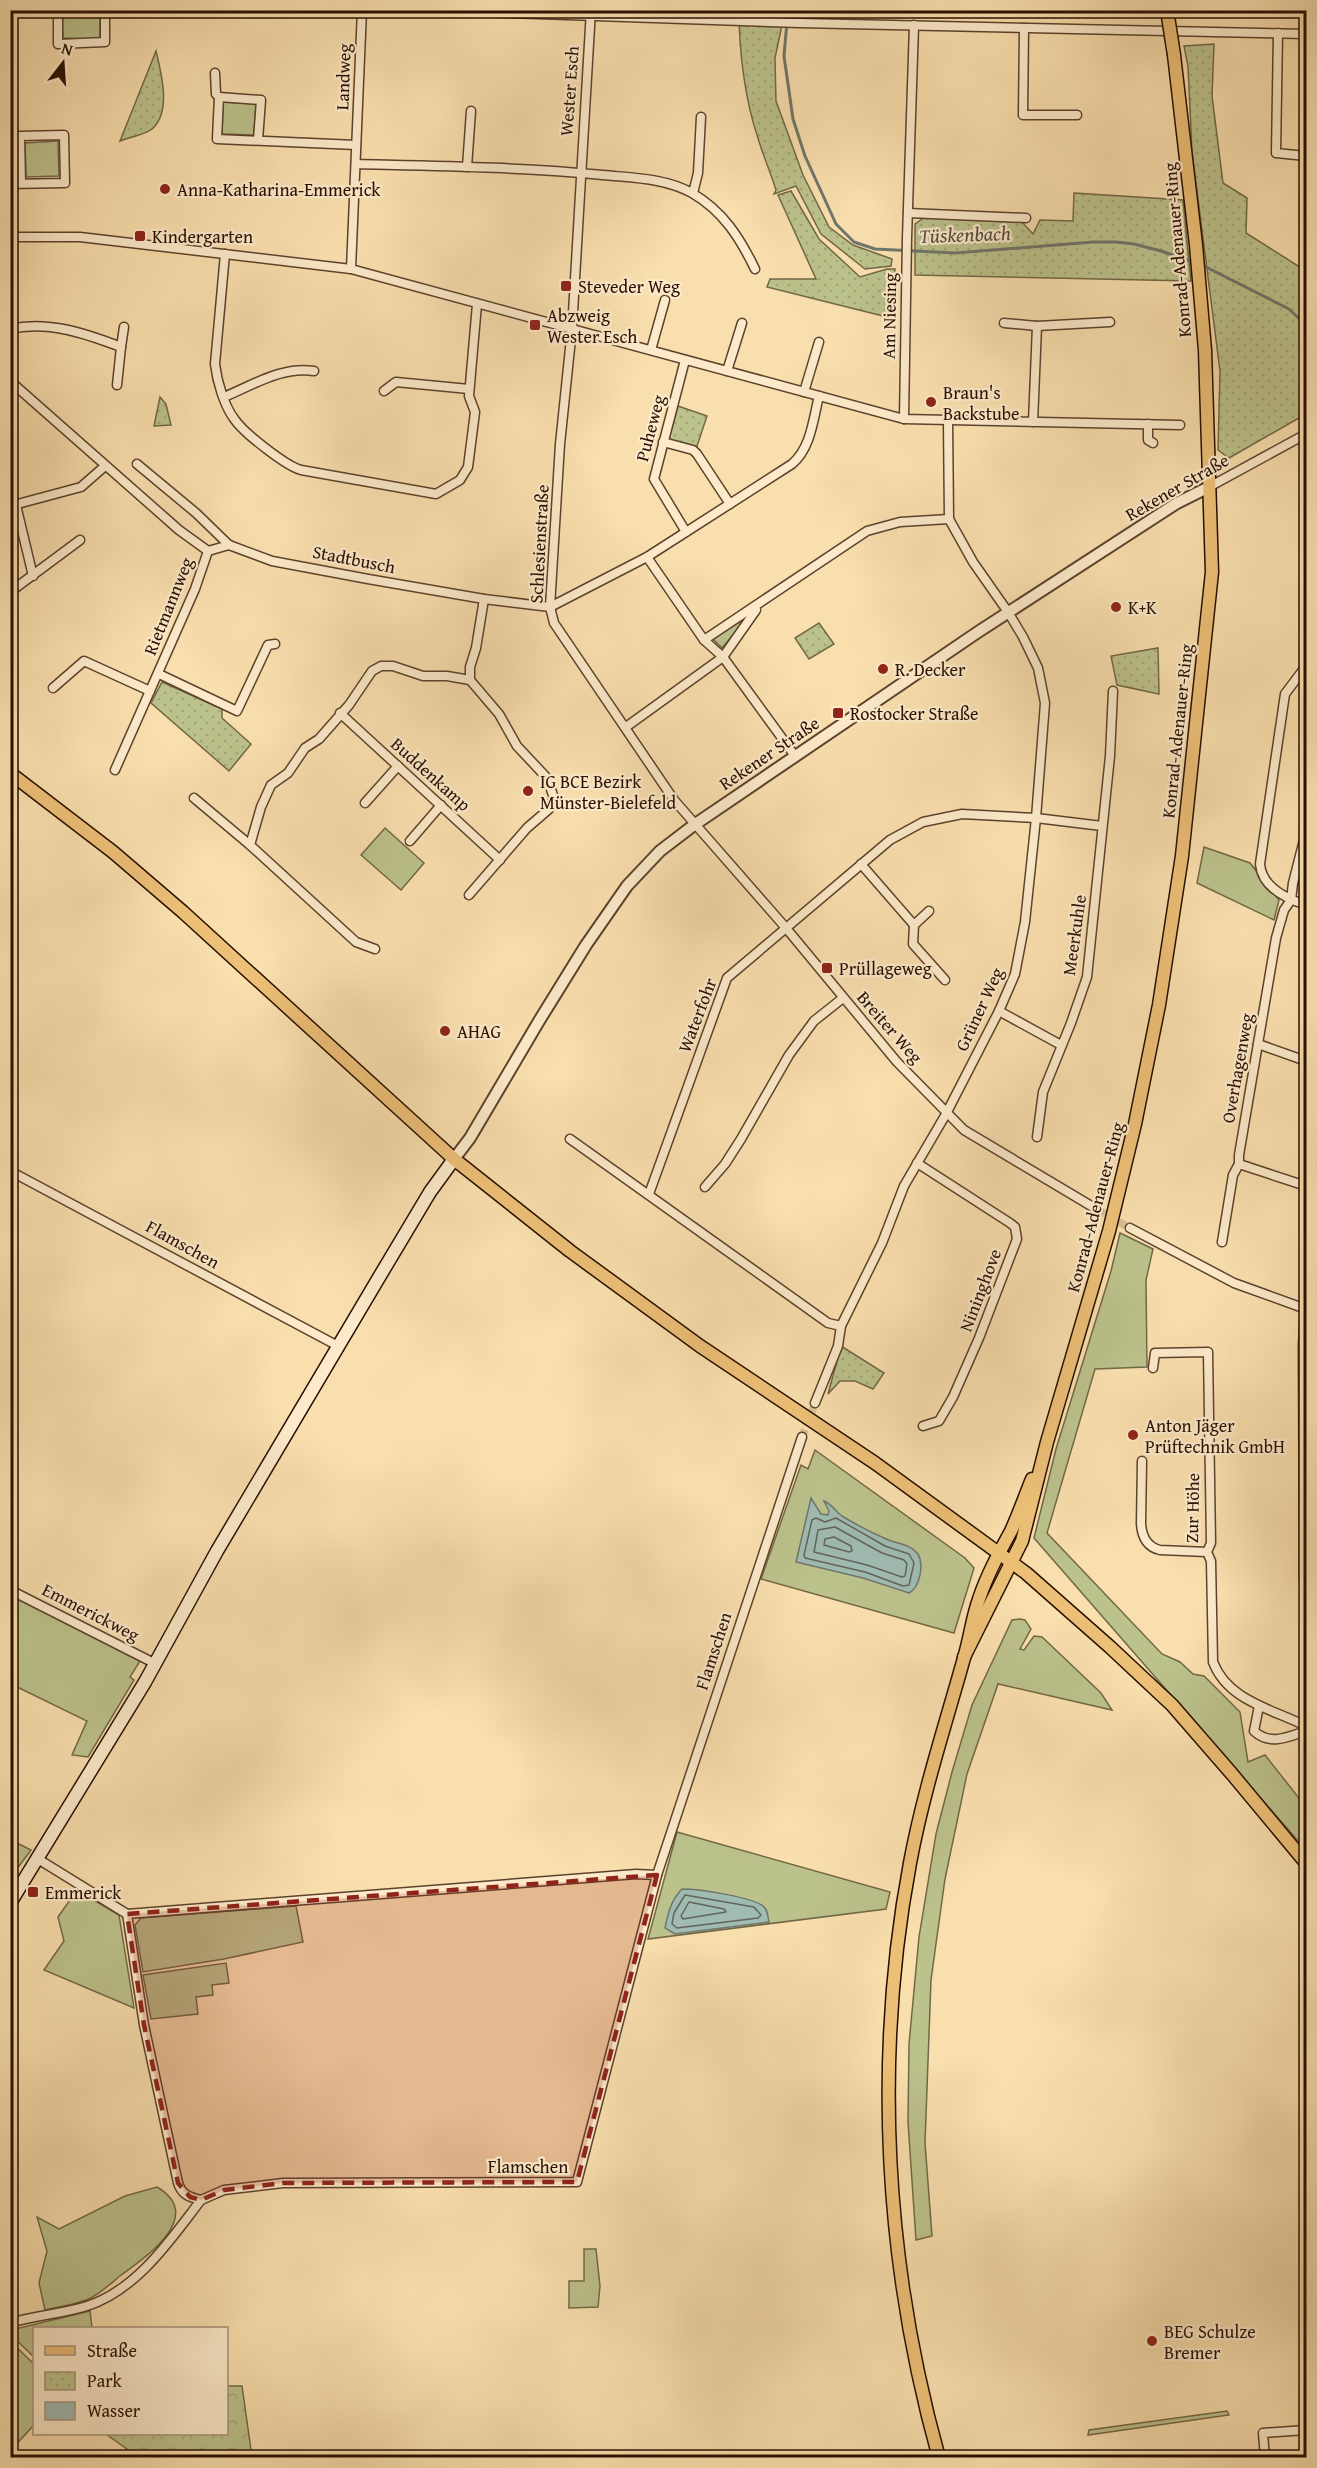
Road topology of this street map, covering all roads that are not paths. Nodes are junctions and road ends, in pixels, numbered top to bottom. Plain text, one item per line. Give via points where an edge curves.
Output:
1 (58, 10) edge
2 (105, 10) edge
3 (362, 10) edge
4 (425, 10) edge
5 (732, 10) edge
6 (1167, 10) edge
7 (591, 14) edge
8 (732, 21) junction
9 (914, 25) junction
10 (1024, 28) junction
11 (1278, 33) junction
12 (1306, 34) edge
13 (215, 73) dead end
14 (219, 97) junction
15 (471, 111) dead end
16 (1077, 115) dead end
17 (701, 117) dead end
18 (258, 140) junction
19 (356, 145) junction
20 (1306, 156) edge
21 (356, 164) junction
22 (467, 167) junction
23 (580, 173) junction
24 (10, 184) edge
25 (21, 184) junction
26 (693, 193) junction
27 (908, 213) junction
28 (1026, 218) dead end
29 (10, 237) edge
30 (225, 254) junction
31 (351, 269) junction
32 (755, 269) dead end
33 (665, 300) dead end
34 (477, 304) junction
35 (1004, 322) dead end
36 (1110, 322) dead end
37 (742, 323) dead end
38 (1037, 326) junction
39 (124, 327) dead end
40 (10, 329) edge
41 (572, 329) junction
42 (819, 342) dead end
43 (121, 347) junction
44 (651, 350) junction
45 (685, 360) junction
46 (314, 371) dead end
47 (727, 371) junction
48 (10, 381) edge
49 (117, 385) dead end
50 (470, 388) junction
51 (384, 391) dead end
52 (804, 392) junction
53 (819, 396) junction
54 (224, 397) junction
55 (904, 419) junction
56 (948, 421) junction
57 (1033, 422) junction
58 (1148, 424) junction
59 (1180, 425) dead end
60 (1306, 434) edge
61 (663, 442) junction
62 (1153, 443) dead end
63 (137, 464) dead end
64 (105, 466) junction
65 (1209, 487) junction
66 (730, 504) junction
67 (14, 506) edge
68 (949, 519) junction
69 (686, 532) junction
70 (80, 540) dead end
71 (229, 545) junction
72 (208, 551) junction
73 (647, 557) junction
74 (33, 576) junction
75 (10, 592) edge
76 (484, 599) junction
77 (760, 604) junction
78 (550, 607) junction
79 (1008, 612) junction
80 (704, 640) junction
81 (275, 645) dead end
82 (723, 657) junction
83 (1306, 670) edge
84 (159, 674) junction
85 (470, 680) junction
86 (53, 688) dead end
87 (150, 691) junction
88 (1113, 691) dead end
89 (340, 713) junction
90 (626, 727) junction
91 (795, 756) junction
92 (398, 766) junction
93 (115, 770) dead end
94 (10, 773) edge
95 (194, 798) dead end
96 (365, 803) dead end
97 (441, 805) junction
98 (1036, 818) junction
99 (693, 825) junction
100 (1102, 826) junction
101 (1306, 832) edge
102 (410, 841) dead end
103 (250, 845) junction
104 (500, 860) junction
105 (861, 864) junction
106 (468, 895) dead end
107 (1291, 900) junction
108 (1306, 905) edge
109 (929, 911) dead end
110 (914, 925) junction
111 (786, 928) junction
112 (375, 949) dead end
113 (945, 980) dead end
114 (843, 998) junction
115 (999, 1011) junction
116 (1258, 1044) junction
117 (1061, 1045) junction
118 (1306, 1061) edge
119 (946, 1114) junction
120 (1037, 1137) dead end
121 (570, 1139) dead end
122 (454, 1159) junction
123 (917, 1163) junction
124 (1239, 1164) junction
125 (10, 1172) edge
126 (1306, 1186) edge
127 (705, 1188) dead end
128 (649, 1194) junction
129 (1098, 1210) tunnel mouth
130 (1130, 1228) tunnel mouth
131 (1222, 1242) dead end
132 (1306, 1309) edge
133 (841, 1326) junction
134 (338, 1346) junction
135 (1153, 1368) dead end
136 (815, 1403) tunnel mouth
137 (923, 1425) dead end
138 (802, 1437) tunnel mouth
139 (1047, 1442) junction
140 (1142, 1461) dead end
141 (999, 1552) junction
142 (1207, 1552) junction
143 (1012, 1561) junction
144 (10, 1590) edge
145 (1306, 1600) edge
146 (964, 1657) junction
147 (156, 1664) junction
148 (1259, 1706) junction
149 (1306, 1726) edge
150 (1306, 1731) edge
151 (38, 1859) junction
152 (1306, 1863) edge
153 (657, 1875) junction
154 (10, 1903) edge
155 (127, 1914) junction
156 (201, 2200) junction
157 (10, 2323) edge
158 (1306, 2430) edge
159 (939, 2457) edge
160 (1265, 2457) edge

1 - 2 street via 58,44 105,42
3 - 19 street, Landweg
4 - 7 street
5 - 8 street
6 - 65 main road, Konrad-Adenauer-Ring, bridge via 1196,245 1205,350
7 - 8 street
7 - 23 street, Wester Esch
8 - 9 street
9 - 10 street
9 - 27 street, Am Niesing
10 - 11 street
10 - 16 street via 1023,114
11 - 12 street
11 - 20 street via 1276,153
13 - 14 street
14 - 18 street via 261,100
14 - 18 street via 217,139
15 - 22 street
17 - 26 street
18 - 19 street
19 - 21 street, Landweg
21 - 22 street
21 - 31 street, Landweg
22 - 23 street
23 - 26 street via 663,182
23 - 41 street, Wester Esch
24 - 25 street
25 - 25 street via 65,183 64,135 20,136
26 - 32 street via 729,224
27 - 28 street
27 - 55 street, Am Niesing
29 - 30 street via 80,237
30 - 31 street
30 - 54 street via 215,364
31 - 34 street
33 - 44 street
34 - 41 street
34 - 50 street
35 - 38 street
36 - 38 street
37 - 47 street
38 - 57 street
39 - 43 street
40 - 43 street via 37,326 72,330
41 - 44 street
41 - 78 street, Schlesienstraße
42 - 52 street
43 - 49 street
44 - 45 street
45 - 47 street
45 - 61 street, Puheweg
46 - 54 street via 285,371
47 - 52 street
48 - 64 street
50 - 51 street via 396,382
50 - 54 street via 475,412 468,467 460,480 436,494 292,467 235,420
52 - 53 street
53 - 55 street
53 - 66 street via 802,454
55 - 56 street
56 - 57 street
56 - 68 street
57 - 58 street
58 - 59 street
58 - 62 street via 1148,440
60 - 65 street, Rekener Straße
61 - 66 street via 698,454
61 - 69 street, Puheweg via 654,479
63 - 71 street
64 - 67 street via 81,487
64 - 72 street
65 - 79 street, Rekener Straße via 1177,503
65 - 139 main road, Konrad-Adenauer-Ring via 1212,572 1184,845 1163,984 1109,1231
66 - 69 street
67 - 74 street
68 - 77 street via 900,522 867,531
68 - 79 street
69 - 73 street
70 - 74 street
71 - 72 street
71 - 76 street, Stadtbusch via 272,561
72 - 84 street, Rietmannweg
73 - 78 street
73 - 80 street
74 - 75 street
76 - 78 street, Stadtbusch
76 - 85 street
77 - 80 street
77 - 82 street
78 - 90 street, Schlesienstraße via 554,623
79 - 91 street, Rekener Straße
79 - 98 street, Grüner Weg via 1038,668 1045,703
80 - 82 street
81 - 84 street, Rietmannweg via 268,645 237,711
82 - 90 street
82 - 91 street
83 - 107 street via 1285,694 1260,858 1260,868 1267,880
84 - 87 street, Rietmannweg
85 - 89 street via 423,676 381,666 372,671
85 - 104 street via 499,714 517,746 548,777 553,790 549,809
86 - 87 street via 84,661
87 - 93 street, Rietmannweg
88 - 100 street, Meerkuhle
89 - 92 street, Buddenkamp
89 - 103 street via 319,739 305,748 288,773 271,785
90 - 99 street, Schlesienstraße
91 - 99 street, Rekener Straße
92 - 96 street
92 - 97 street, Buddenkamp
94 - 122 main road via 183,912
95 - 103 street
97 - 102 street
97 - 104 street, Buddenkamp
98 - 100 street
98 - 105 street, Waterfohr via 947,815 902,832
98 - 115 street, Grüner Weg via 1025,922 1015,974
99 - 111 street, Breiter Weg
99 - 122 street, Rekener Straße via 660,851 627,886
100 - 117 street, Meerkuhle via 1087,976
101 - 107 street, Overhagenweg
103 - 112 street via 356,942
104 - 106 street
105 - 110 street
105 - 111 street, Waterfohr
107 - 108 street
107 - 116 street, Overhagenweg via 1276,939
109 - 110 street
110 - 113 street via 913,944
111 - 114 street, Breiter Weg
111 - 128 street, Waterfohr via 727,978
114 - 119 street, Breiter Weg
114 - 127 street via 814,1021 789,1055 741,1139
115 - 117 street
115 - 119 street, Grüner Weg
116 - 118 street
116 - 124 street, Overhagenweg
117 - 120 street, Meerkuhle via 1043,1092
119 - 123 street, Grüner Weg
119 - 129 street, Breiter Weg via 964,1130
121 - 128 street
122 - 134 main road
122 - 141 main road via 570,1251 700,1346
123 - 133 street, Grüner Weg
123 - 137 street, Nininghove via 1010,1222 1017,1239 953,1396 939,1421
124 - 126 street
124 - 131 street, Overhagenweg via 1233,1175
125 - 134 street, Flamschen
128 - 133 street via 828,1323
130 - 132 street via 1234,1283
132 - 145 street
133 - 136 street, Grüner Weg via 838,1346
134 - 147 main road via 217,1551
135 - 142 street, Zur Höhe via 1155,1353 1208,1352 1211,1543
138 - 153 street, Flamschen
139 - 141 main road
139 - 143 main road via 1022,1541
140 - 142 street, Zur Höhe via 1141,1524 1145,1540 1154,1549
141 - 143 main road
141 - 146 main road via 978,1601
142 - 148 street, Zur Höhe via 1211,1561 1213,1662 1226,1685
143 - 146 main road
143 - 152 main road via 1172,1706
144 - 147 street, Emmerickweg
146 - 159 main road via 934,1758 910,1865 895,1975 889,2059 890,2173 898,2257 915,2363
147 - 151 main road
148 - 149 street, Zur Höhe
148 - 150 street via 1254,1731 1261,1737 1270,1740
151 - 154 main road
151 - 155 street
153 - 155 street
153 - 156 street, Flamschen via 577,2182 283,2183 224,2190
155 - 156 street via 144,2025 178,2183 181,2192
156 - 157 street via 160,2253 111,2294 90,2305
158 - 160 street via 1263,2433

